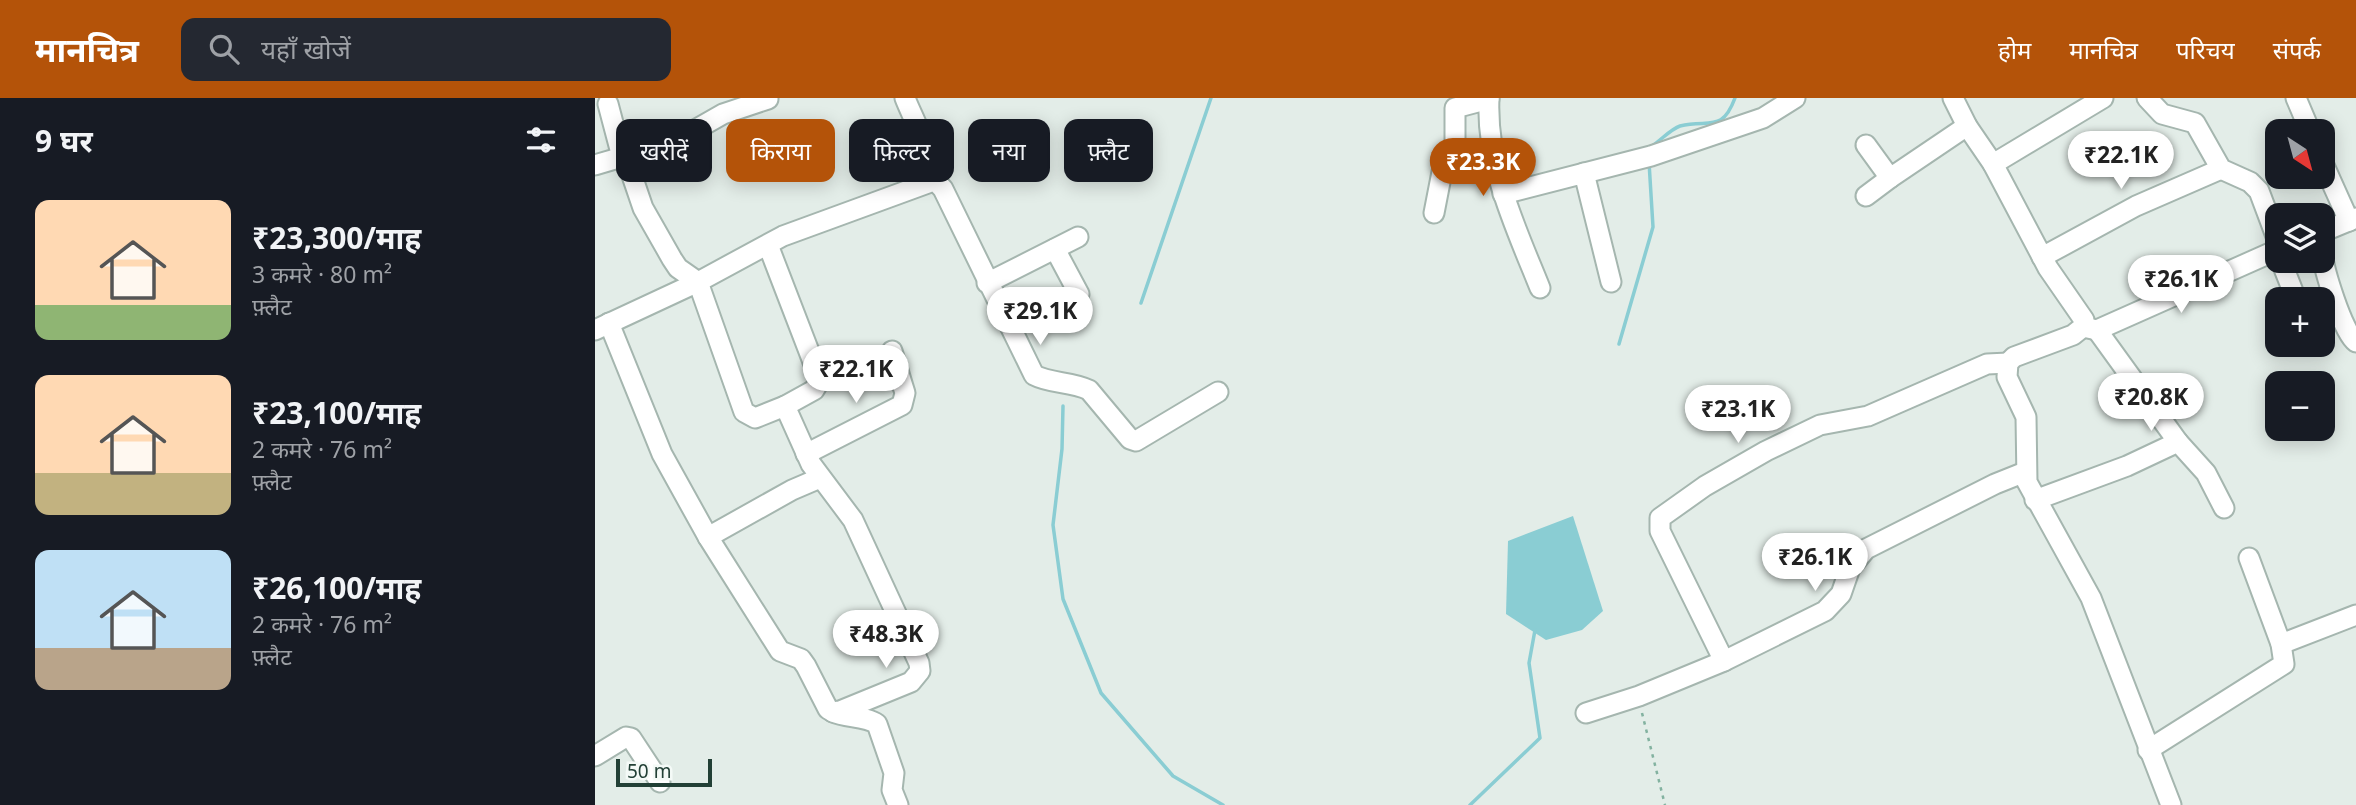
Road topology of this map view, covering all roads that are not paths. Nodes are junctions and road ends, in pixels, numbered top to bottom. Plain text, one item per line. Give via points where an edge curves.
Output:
1 (905, 98) edge
2 (1795, 98) edge
3 (1953, 98) edge
4 (2103, 98) edge
5 (2147, 98) edge
6 (2296, 98) edge
7 (768, 99) edge
8 (1489, 99) edge
9 (608, 104) dead end
10 (712, 119) edge
11 (914, 119) edge
12 (2305, 119) edge
13 (1967, 126) junction
14 (616, 130) edge
15 (1866, 145) dead end
16 (616, 163) edge
17 (1993, 164) junction
18 (595, 165) edge
19 (2221, 169) junction
20 (1584, 173) junction
21 (1890, 178) junction
22 (633, 182) edge
23 (926, 182) edge
24 (937, 182) edge
25 (2335, 185) edge
26 (1503, 194) junction
27 (1866, 196) dead end
28 (2265, 207) edge
29 (1434, 213) dead end
30 (2353, 219) edge
31 (2335, 227) edge
32 (1078, 237) dead end
33 (768, 244) junction
34 (1055, 249) junction
35 (2265, 256) edge
36 (2042, 257) junction
37 (2325, 273) edge
38 (698, 282) junction
39 (1611, 282) dead end
40 (987, 283) junction
41 (1540, 288) dead end
42 (1079, 294) dead end
43 (602, 327) edge
44 (2090, 328) junction
45 (2356, 342) edge
46 (892, 351) dead end
47 (2008, 363) junction
48 (1218, 393) dead end
49 (785, 406) junction
50 (2178, 442) junction
51 (806, 454) junction
52 (2025, 472) junction
53 (820, 478) junction
54 (2035, 500) junction
55 (2224, 508) dead end
56 (708, 537) junction
57 (2249, 558) dead end
58 (2356, 615) edge
59 (2281, 644) junction
60 (1724, 660) junction
61 (833, 712) junction
62 (1585, 713) dead end
63 (2148, 750) junction
64 (595, 756) edge
65 (660, 782) dead end
66 (898, 805) edge
67 (2171, 805) edge

1 - 11 street
2 - 20 street via 1763,118
3 - 13 street
4 - 17 street
5 - 19 street via 2162,114 2195,123
6 - 12 street
7 - 10 street
8 - 26 street via 1490,148
8 - 29 street via 1455,108 1454,149 1442,172
9 - 14 street
13 - 17 street
13 - 21 street
15 - 21 street
16 - 18 street
17 - 36 street
19 - 28 street via 2251,182
19 - 36 street via 2136,206
20 - 26 street
20 - 39 street
21 - 27 street
22 - 38 street via 672,259
23 - 33 street
24 - 40 street
25 - 30 street
26 - 41 street
30 - 31 street
32 - 34 street
33 - 38 street
33 - 49 street via 820,380 814,390
34 - 40 street
34 - 42 street
35 - 44 street
36 - 44 street
37 - 45 street via 2342,321
38 - 43 street
38 - 49 street via 744,412 755,418
40 - 48 street via 1034,374 1042,380 1089,390 1130,439 1145,438
43 - 56 street via 662,454
44 - 47 street
44 - 50 street
46 - 51 street via 905,393 902,405
47 - 52 street via 2007,377 2026,417
47 - 60 street via 1987,364 1868,416 1831,420 1712,482 1660,518 1660,531
49 - 51 street
50 - 54 street
50 - 55 street via 2206,472
51 - 53 street
52 - 54 street
52 - 60 street via 1866,549 1850,568 1841,594 1825,611
53 - 56 street
53 - 61 street via 853,520 920,671 911,682
54 - 63 street via 2091,598
56 - 61 street via 780,651 801,659
57 - 59 street
58 - 59 street
59 - 63 street via 2285,659 2281,668
60 - 62 street
61 - 66 street via 877,724 894,773 892,790
63 - 67 street
64 - 65 street via 631,738

